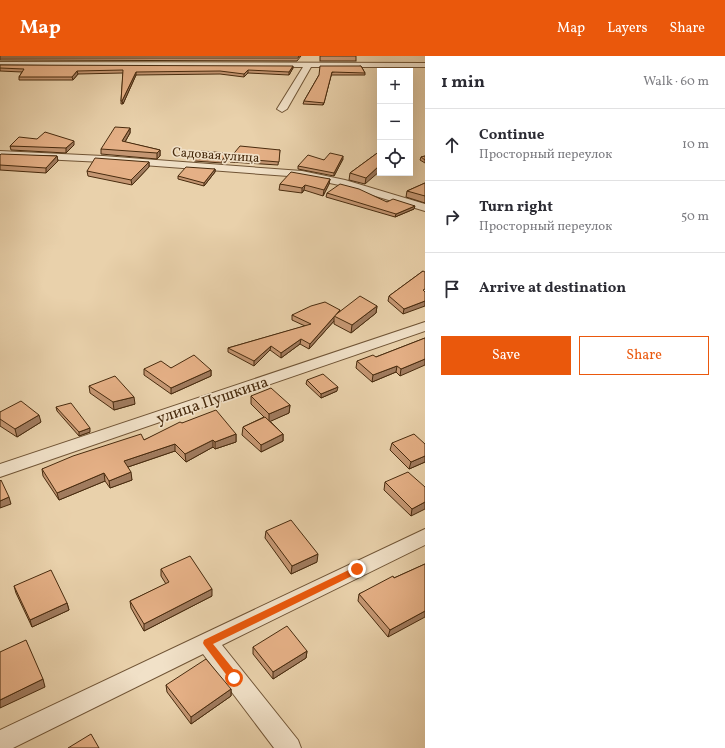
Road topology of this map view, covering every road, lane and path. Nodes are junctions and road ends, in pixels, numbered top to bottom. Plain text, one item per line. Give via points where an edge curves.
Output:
1 (0, 64) edge
2 (308, 65) junction
3 (425, 65) edge
4 (282, 109) dead end
5 (0, 154) edge
6 (405, 192) dead end
7 (391, 197) junction
8 (425, 208) edge
9 (425, 326) edge
10 (0, 471) edge
11 (425, 536) edge
12 (207, 643) junction
13 (0, 742) edge
14 (289, 748) edge

1 - 2 street
2 - 3 street
2 - 4 street
5 - 7 street, Садовая улица via 302,174 341,182
6 - 7 street
7 - 8 street, Садовая улица
9 - 10 street, улица Пушкина
11 - 12 street
12 - 13 street
12 - 14 street

